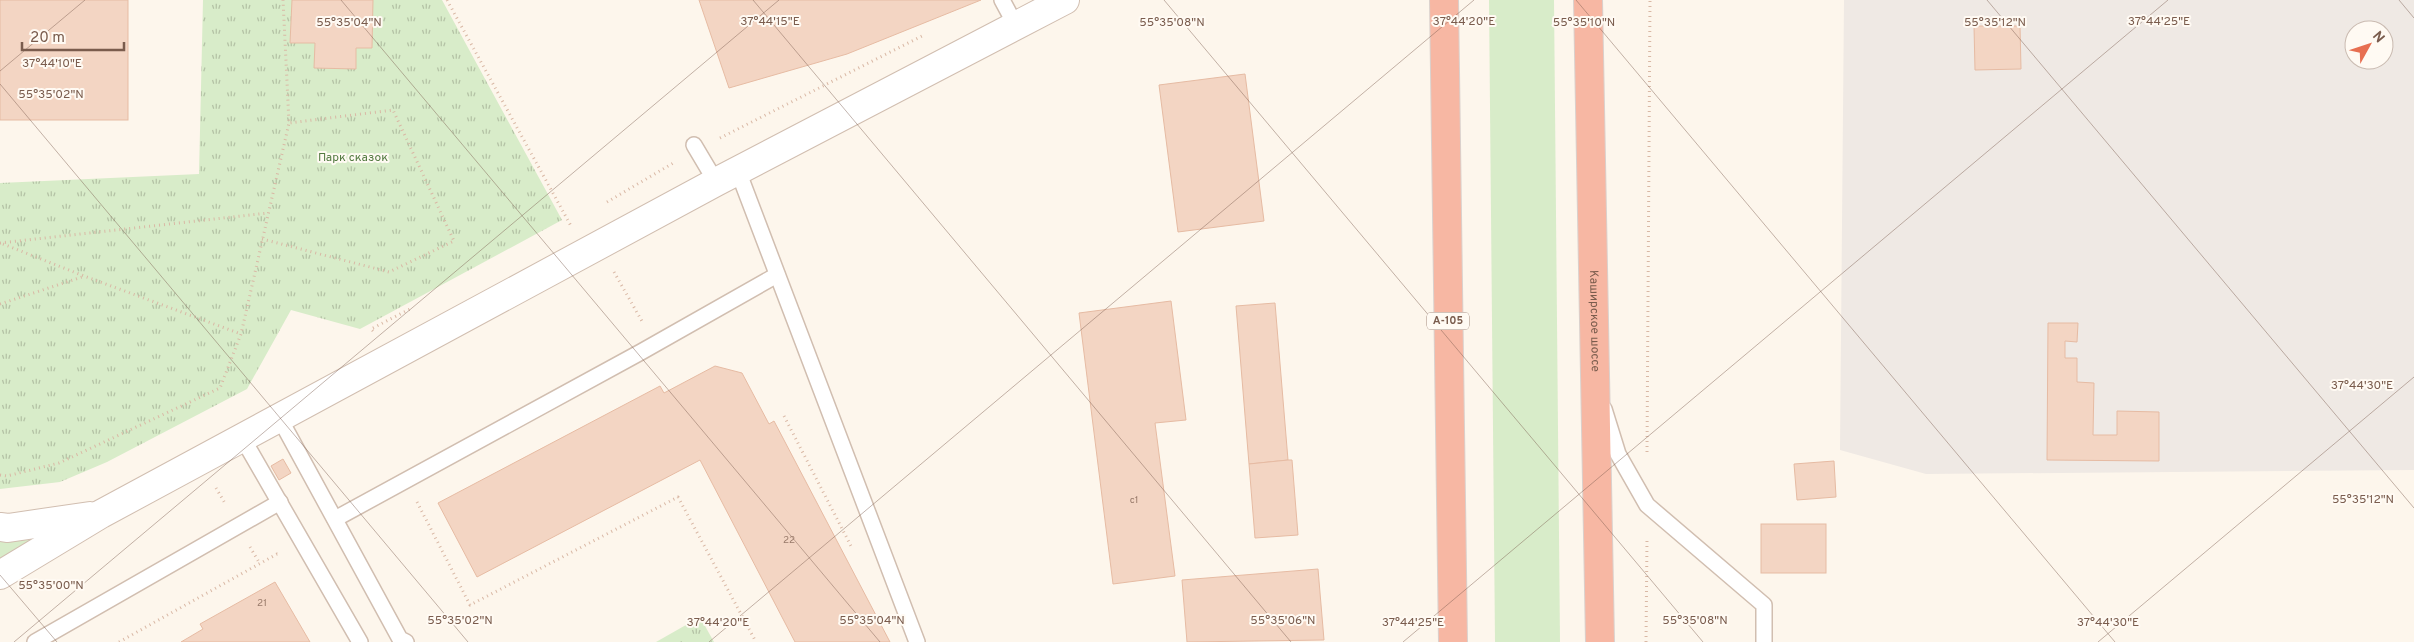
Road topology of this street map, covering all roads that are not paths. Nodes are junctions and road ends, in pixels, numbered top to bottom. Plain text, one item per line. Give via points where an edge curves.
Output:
1 (1002, 0) edge
2 (1065, 0) edge
3 (1444, 0) edge
4 (1588, 0) edge
5 (1016, 26) junction
6 (694, 146) dead end
7 (727, 177) junction
8 (777, 275) junction
9 (1596, 384) junction
10 (280, 419) junction
11 (244, 439) junction
12 (280, 502) junction
13 (101, 514) junction
14 (335, 519) junction
15 (0, 527) edge
16 (0, 576) edge
17 (35, 642) edge
18 (360, 642) edge
19 (406, 642) edge
20 (917, 642) edge
21 (1453, 642) edge
22 (1600, 642) edge
23 (1764, 642) edge

1 - 5 lane
2 - 5 street
3 - 21 highway, А-105
4 - 9 highway, Каширское шоссе
5 - 7 street
6 - 7 lane
7 - 8 lane
7 - 10 street
8 - 14 lane
8 - 20 lane
9 - 22 highway, Каширское шоссе
9 - 23 lane via 1618,454 1647,506 1764,605
10 - 11 street
10 - 14 lane
11 - 12 lane
11 - 13 street
12 - 17 lane
12 - 18 lane
13 - 15 street
13 - 16 street
14 - 19 lane via 400,639

